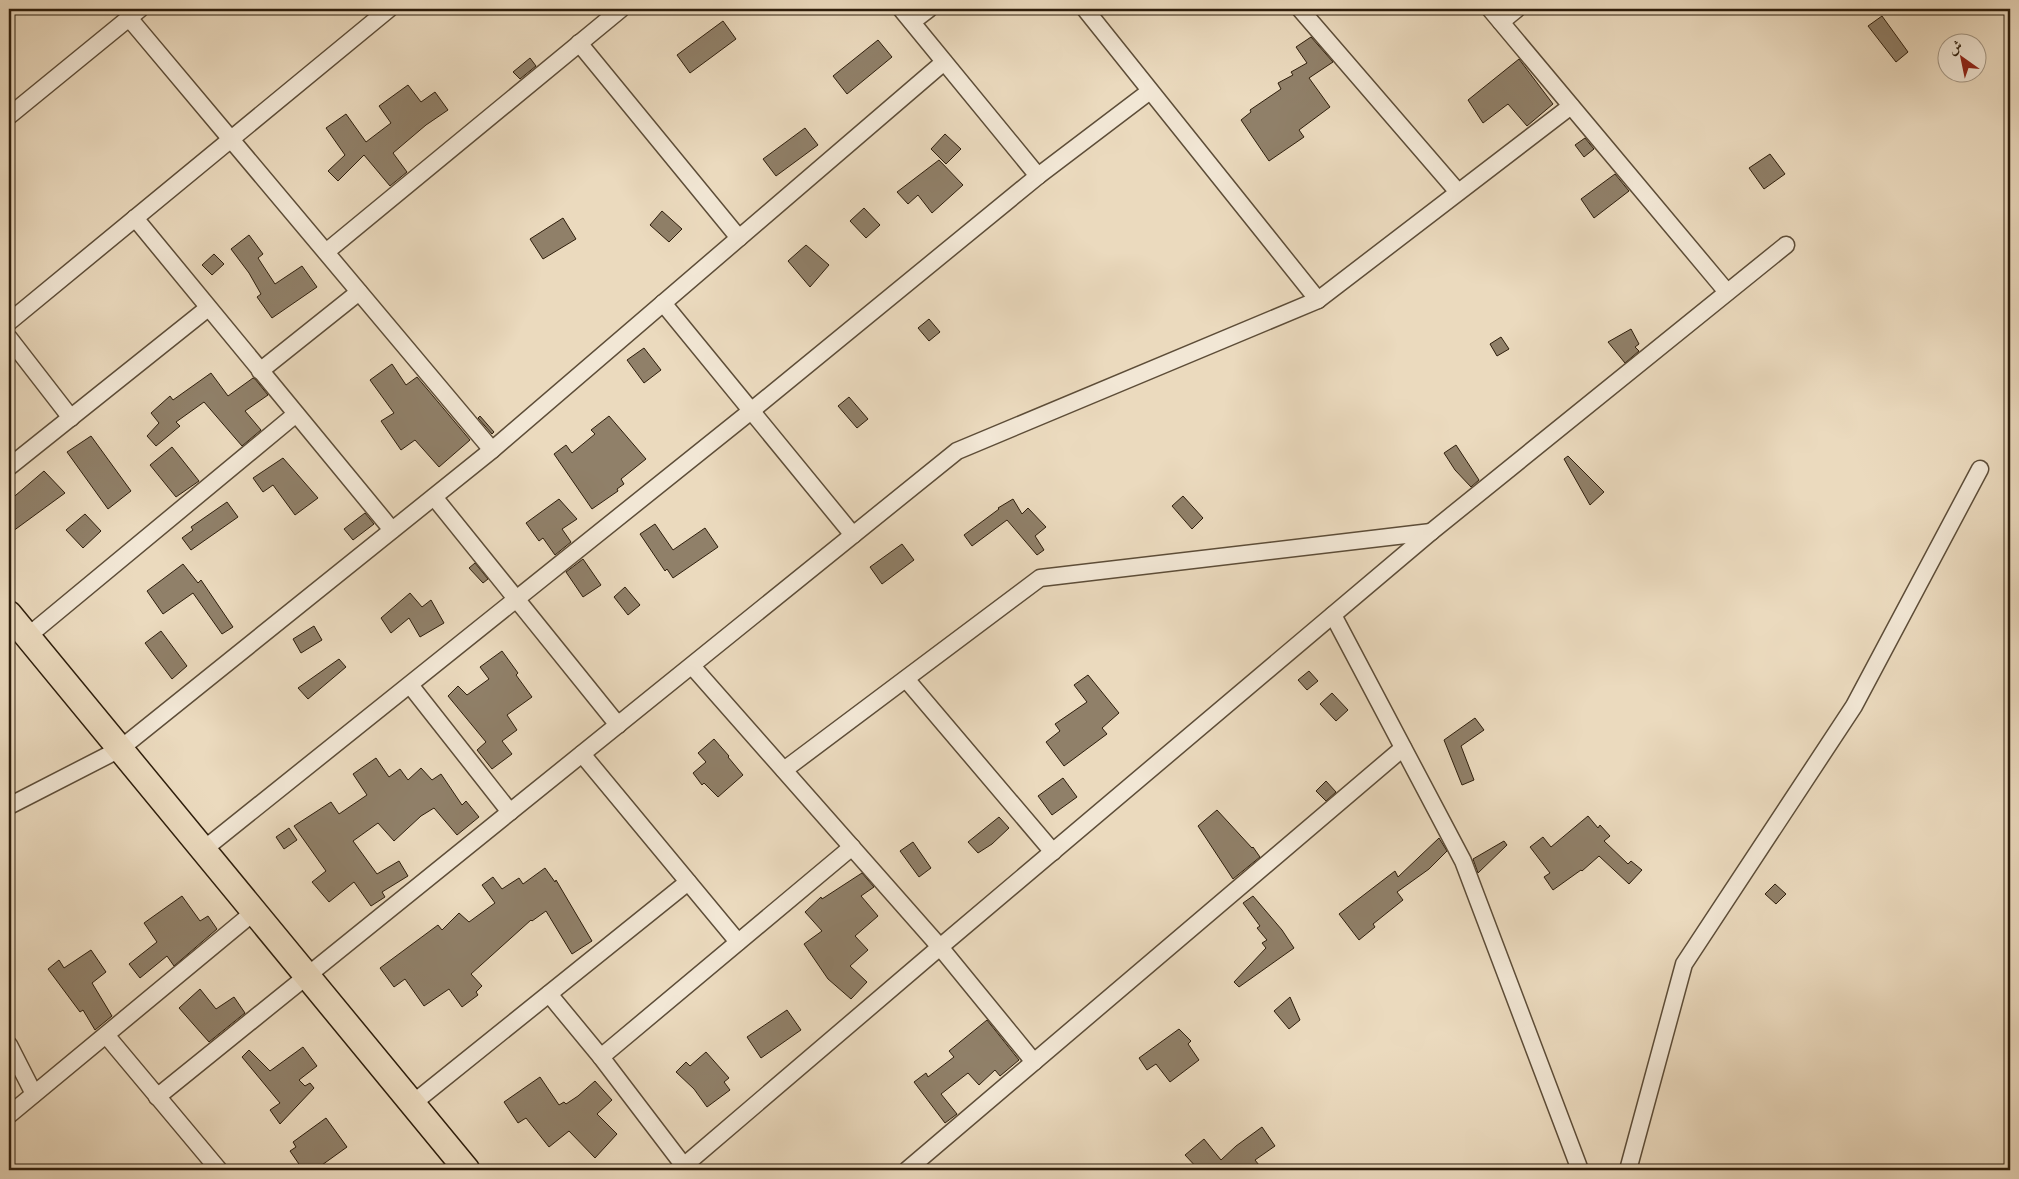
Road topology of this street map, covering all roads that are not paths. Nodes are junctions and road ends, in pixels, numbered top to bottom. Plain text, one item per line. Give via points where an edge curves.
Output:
1 (389, 9) edge
2 (620, 9) edge
3 (901, 9) edge
4 (929, 9) edge
5 (1085, 9) edge
6 (1300, 9) edge
7 (1490, 9) edge
8 (1517, 9) edge
9 (134, 13) edge
10 (912, 22) junction
11 (1501, 22) junction
12 (579, 44) junction
13 (944, 62) junction
14 (1150, 91) junction
15 (1571, 106) junction
16 (9, 116) edge
17 (231, 139) junction
18 (1038, 176) junction
19 (1458, 192) junction
20 (135, 218) junction
21 (739, 238) junction
22 (1786, 245) dead end
23 (326, 252) junction
24 (359, 292) junction
25 (1727, 292) junction
26 (1318, 300) junction
27 (663, 303) junction
28 (208, 308) junction
29 (9, 322) edge
30 (9, 338) edge
31 (260, 371) junction
32 (751, 411) junction
33 (296, 414) junction
34 (71, 418) junction
35 (492, 450) junction
36 (9, 467) edge
37 (1980, 468) dead end
38 (434, 497) junction
39 (392, 530) junction
40 (1431, 532) junction
41 (853, 535) junction
42 (516, 599) junction
43 (9, 614) edge
44 (1333, 615) junction
45 (28, 636) junction
46 (692, 666) junction
47 (906, 680) junction
48 (410, 685) junction
49 (618, 725) junction
50 (1403, 748) junction
51 (120, 749) junction
52 (582, 754) junction
53 (784, 770) junction
54 (9, 806) edge
55 (510, 812) junction
56 (852, 847) junction
57 (203, 850) junction
58 (1053, 852) junction
59 (688, 882) junction
60 (254, 912) junction
61 (738, 942) junction
62 (940, 947) junction
63 (307, 976) junction
64 (549, 994) junction
65 (106, 1035) junction
66 (9, 1045) edge
67 (601, 1057) junction
68 (1034, 1062) junction
69 (34, 1094) junction
70 (157, 1097) junction
71 (412, 1104) junction
72 (9, 1115) edge
73 (681, 1168) edge
74 (219, 1170) edge
75 (466, 1170) edge
76 (907, 1170) edge
77 (1580, 1170) edge
78 (1628, 1170) edge

1 - 17 street
2 - 12 street
3 - 10 street
4 - 10 street
5 - 14 street
6 - 19 street
7 - 11 street
8 - 11 street
9 - 16 street
9 - 17 street
10 - 13 street
11 - 15 street
12 - 21 street
12 - 23 street
13 - 18 street
13 - 21 street
14 - 18 street
14 - 26 street
15 - 19 street
15 - 25 street
17 - 20 street
17 - 23 street
18 - 32 street
19 - 26 street
20 - 28 street
20 - 29 street
21 - 27 street
22 - 25 street
23 - 24 street
24 - 31 street
24 - 35 street
25 - 40 street
26 - 41 street via 957,451
27 - 32 street
27 - 35 street
28 - 31 street
28 - 34 street
30 - 34 street
31 - 33 street
32 - 41 street
32 - 42 street
33 - 39 street
33 - 45 street
34 - 36 street
35 - 38 street
37 - 78 street via 1854,706 1684,964
38 - 39 street
38 - 42 street
39 - 51 street
40 - 44 street
40 - 47 street via 1040,578
41 - 46 street
42 - 48 street
42 - 49 street
43 - 45 main road
44 - 50 street
44 - 58 street
45 - 51 main road
46 - 49 street
46 - 53 street
47 - 53 street
47 - 58 street
48 - 55 street
48 - 57 street
49 - 52 street
50 - 68 street
50 - 77 street via 1463,860
51 - 54 street
51 - 57 main road
52 - 55 street
52 - 59 street
53 - 56 street
55 - 63 street
56 - 61 street
56 - 62 street
57 - 60 main road
58 - 62 street
59 - 61 street
59 - 64 street
60 - 63 main road
60 - 65 street
61 - 67 street
62 - 68 street
62 - 73 street
63 - 70 street
63 - 71 main road
64 - 67 street
64 - 71 street
65 - 69 street
65 - 70 street
66 - 69 street
67 - 73 street
68 - 76 street
69 - 72 street
70 - 74 street
71 - 75 main road

